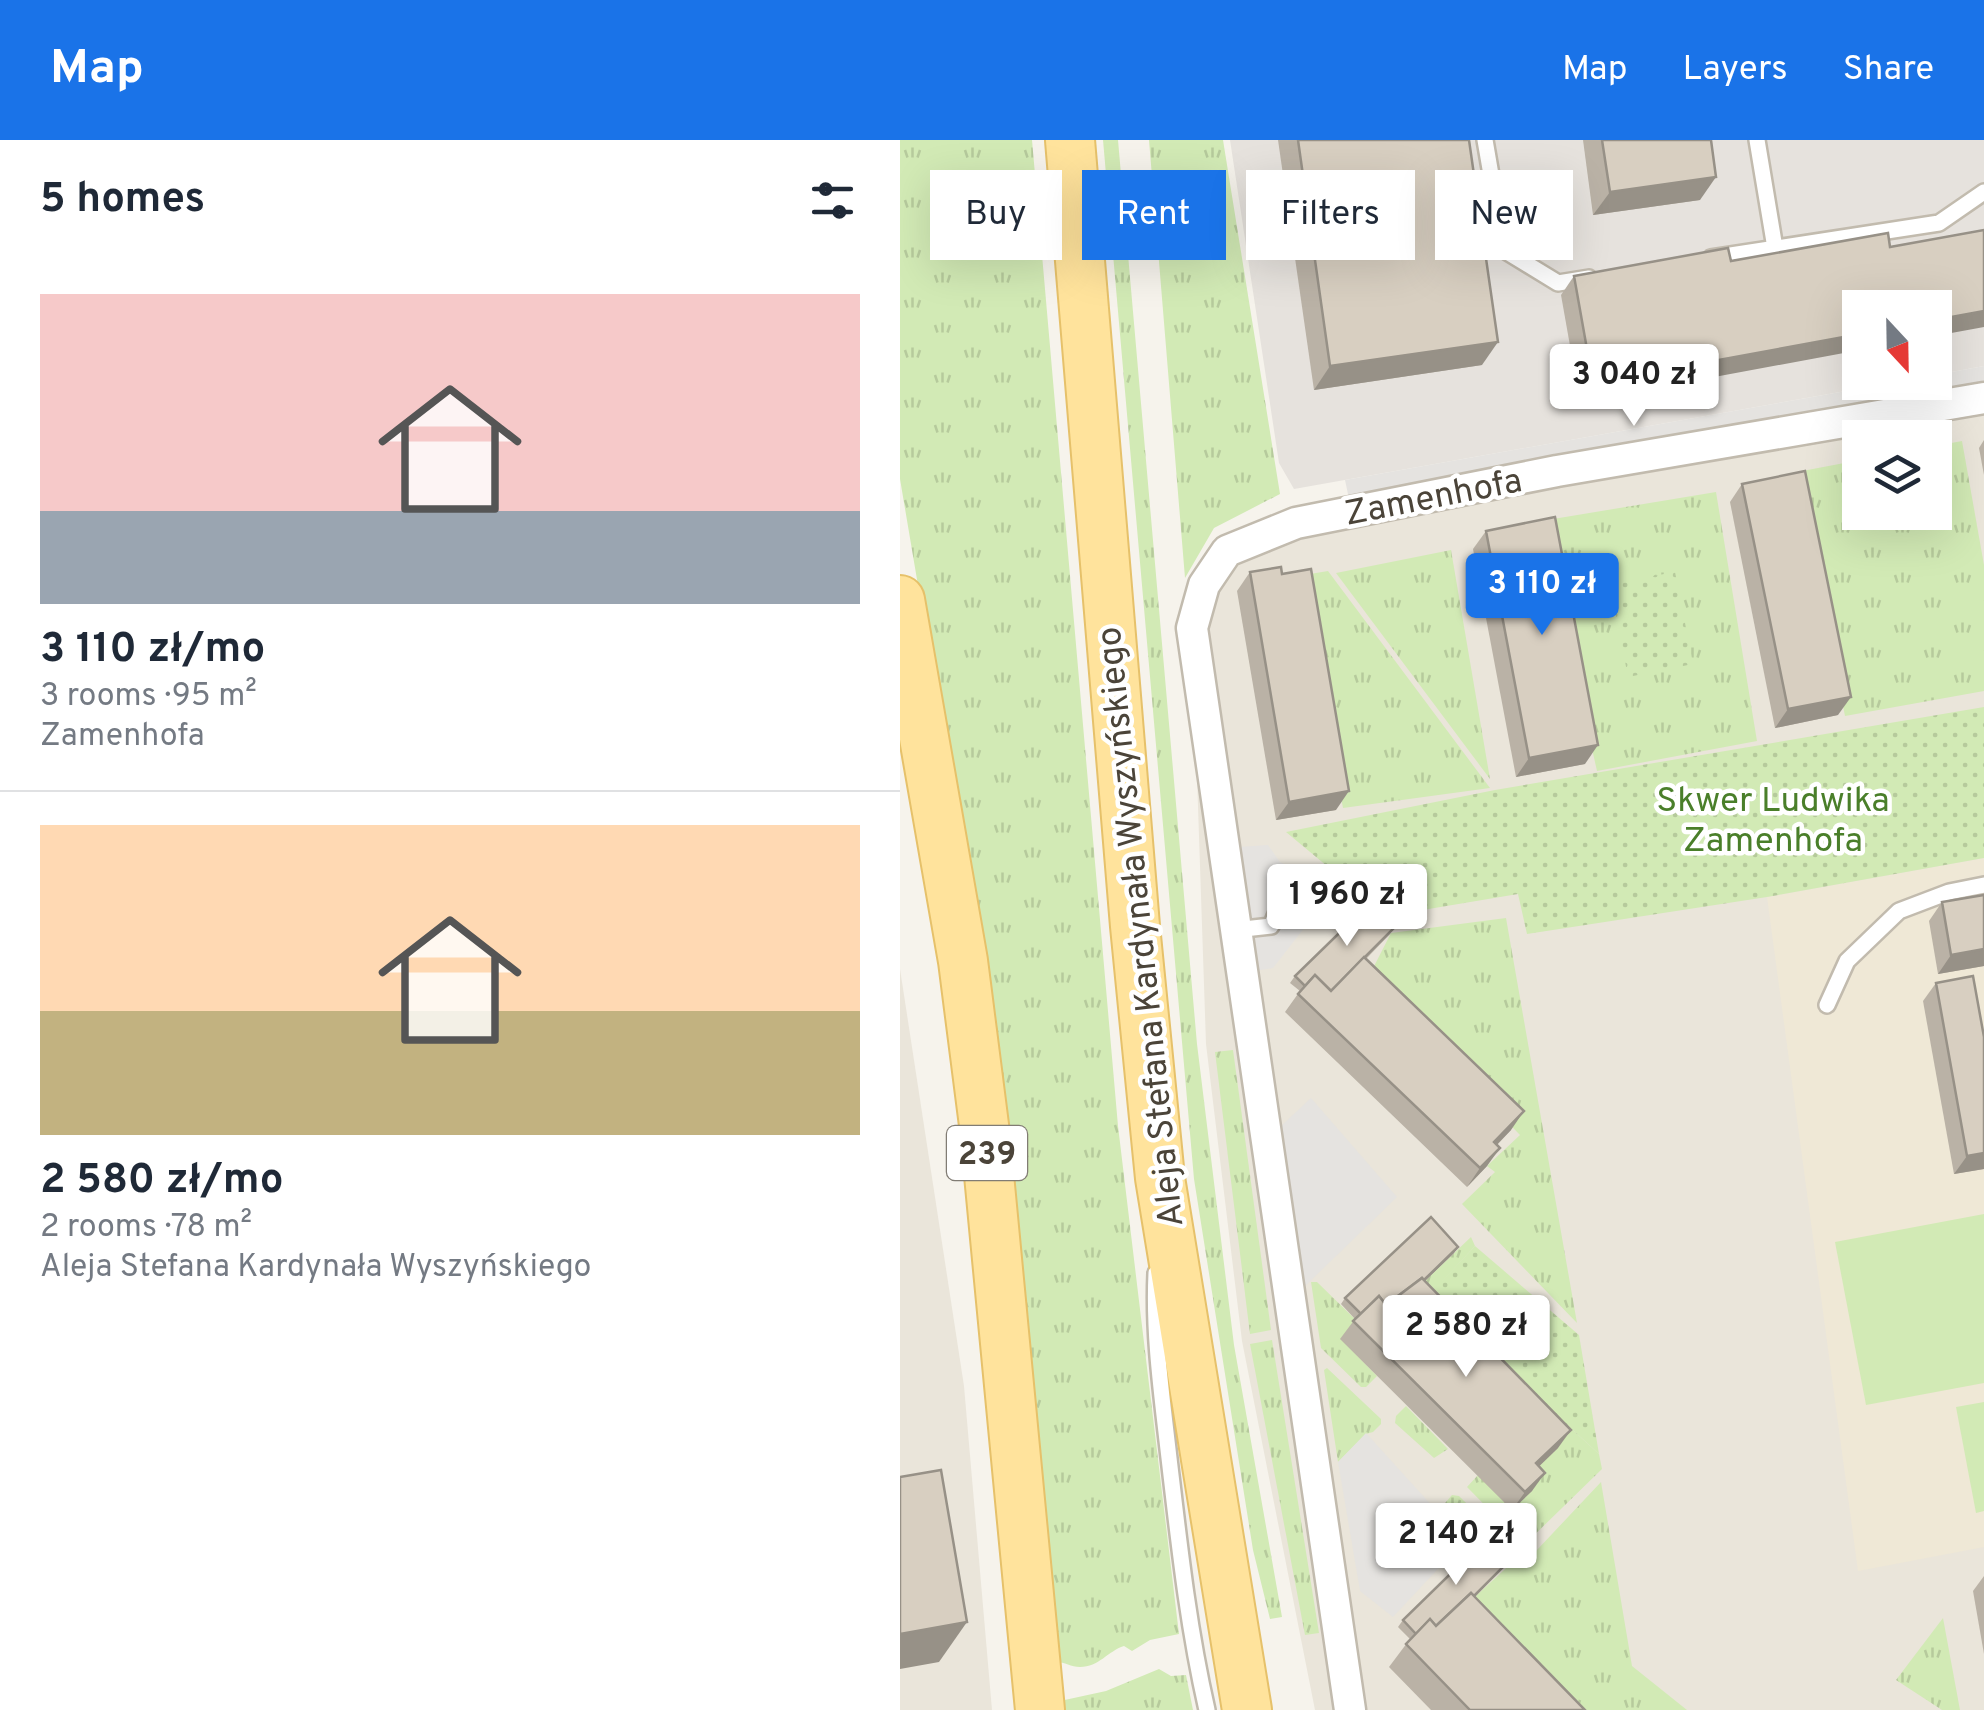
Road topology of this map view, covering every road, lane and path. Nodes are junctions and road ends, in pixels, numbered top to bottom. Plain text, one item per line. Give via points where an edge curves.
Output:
1 (1070, 140) edge
2 (1485, 140) edge
3 (1757, 140) edge
4 (1984, 192) edge
5 (1775, 248) junction
6 (1703, 259) edge
7 (1612, 274) edge
8 (1984, 398) edge
9 (900, 600) edge
10 (1289, 884) dead end
11 (1984, 885) edge
12 (1235, 930) junction
13 (1828, 1005) dead end
14 (1160, 1178) junction
15 (1040, 1710) edge
16 (1207, 1710) edge
17 (1246, 1710) edge
18 (1350, 1710) edge

1 - 14 main road, Aleja Stefana Kardynała Wyszyńskiego
2 - 7 lane via 1504,250 1558,283
3 - 5 lane
4 - 5 lane via 1939,223
5 - 6 lane
8 - 12 street, Zamenhofa via 1296,523 1228,551 1204,584 1192,628
9 - 15 main road, 239 via 986,1133
10 - 12 lane via 1270,926
11 - 13 lane via 1899,911 1847,961
12 - 18 street, Zamenhofa
14 - 16 lane via 1154,1322 1188,1624
14 - 17 main road, Aleja Stefana Kardynała Wyszyńskiego

